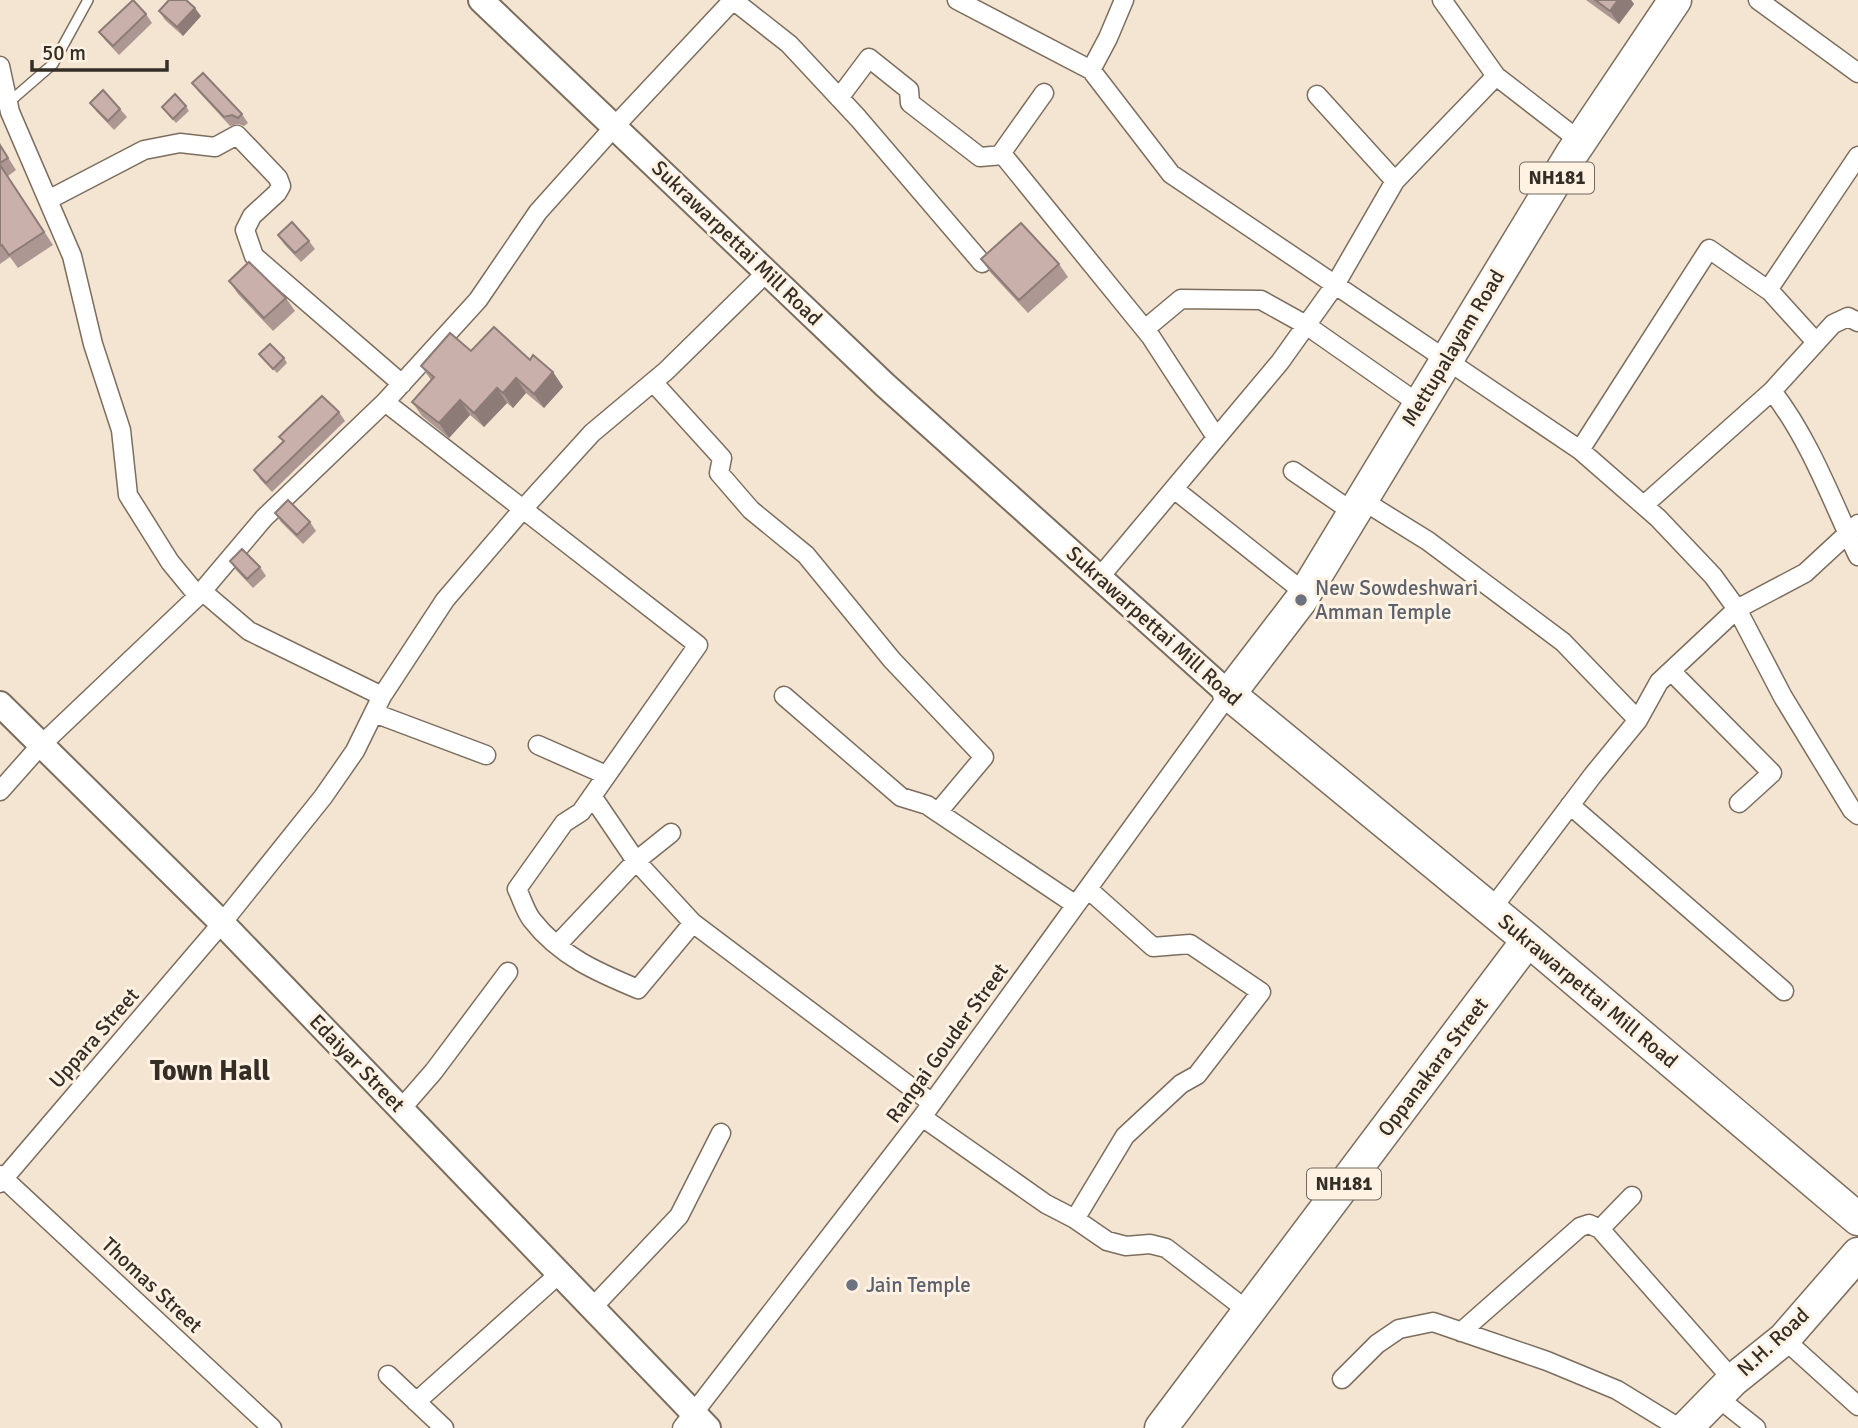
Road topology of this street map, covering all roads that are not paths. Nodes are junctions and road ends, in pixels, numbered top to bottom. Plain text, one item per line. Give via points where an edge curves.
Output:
1 (88, 0) edge
2 (481, 0) edge
3 (733, 0) edge
4 (957, 0) edge
5 (1124, 0) edge
6 (1441, 0) edge
7 (1675, 0) edge
8 (1758, 0) edge
9 (0, 66) edge
10 (1091, 70) junction
11 (1858, 73) edge
12 (1496, 76) junction
13 (1044, 93) dead end
14 (1317, 94) dead end
15 (839, 98) junction
16 (8, 103) junction
17 (615, 126) junction
18 (1580, 141) junction
19 (1000, 155) junction
20 (1858, 156) edge
21 (1395, 181) junction
22 (48, 200) junction
23 (982, 263) edge
24 (767, 272) junction
25 (1335, 285) junction
26 (1768, 289) junction
27 (1858, 321) edge
28 (1306, 325) junction
29 (1145, 329) junction
30 (1816, 342) junction
31 (1445, 360) junction
32 (653, 382) junction
33 (402, 384) junction
34 (1772, 391) junction
35 (385, 402) junction
36 (1419, 404) junction
37 (1216, 437) junction
38 (1580, 450) junction
39 (1293, 471) dead end
40 (1174, 489) junction
41 (1644, 505) junction
42 (1358, 507) junction
43 (523, 509) junction
44 (1853, 529) edge
45 (1858, 556) edge
46 (1100, 578) junction
47 (1305, 593) junction
48 (200, 594) junction
49 (1737, 609) junction
50 (1671, 671) junction
51 (1229, 694) junction
52 (382, 696) junction
53 (784, 696) dead end
54 (0, 704) edge
55 (374, 713) junction
56 (1638, 720) junction
57 (538, 745) dead end
58 (40, 746) junction
59 (486, 755) dead end
60 (606, 775) junction
61 (0, 791) edge
62 (592, 796) junction
63 (1739, 803) dead end
64 (1570, 805) junction
65 (938, 812) junction
66 (1858, 815) edge
67 (671, 833) dead end
68 (636, 861) junction
69 (1088, 889) junction
70 (1076, 905) junction
71 (1491, 910) junction
72 (222, 923) junction
73 (693, 923) junction
74 (1528, 940) junction
75 (557, 945) junction
76 (508, 972) dead end
77 (1784, 991) dead end
78 (401, 1109) junction
79 (927, 1110) junction
80 (721, 1133) dead end
81 (1, 1179) edge
82 (1632, 1196) dead end
83 (1075, 1219) junction
84 (1858, 1219) edge
85 (1600, 1229) junction
86 (1858, 1254) edge
87 (559, 1274) junction
88 (592, 1308) junction
89 (1248, 1311) junction
90 (1461, 1332) junction
91 (1784, 1339) junction
92 (388, 1375) dead end
93 (1342, 1380) dead end
94 (1725, 1388) junction
95 (416, 1402) junction
96 (1858, 1406) edge
97 (694, 1423) edge
98 (272, 1428) edge
99 (443, 1428) edge
100 (1161, 1428) edge
101 (1679, 1428) edge
102 (1686, 1428) edge
103 (1756, 1428) edge

1 - 16 lane via 53,64
2 - 17 street, Sukrawarpettai Mill Road
3 - 15 street via 789,44
3 - 17 street
4 - 10 street
5 - 10 street
6 - 12 street
7 - 18 highway, Mettupalayam Road / NH181
8 - 11 street
9 - 16 street
10 - 25 street via 1171,174
12 - 18 street
12 - 21 street
13 - 19 street
14 - 21 street
15 - 19 street via 869,58 909,90 910,103 979,157
15 - 23 street
16 - 22 street
17 - 24 street, Sukrawarpettai Mill Road
17 - 33 street via 538,212 478,300
18 - 31 highway, Mettupalayam Road / NH181
19 - 29 street
20 - 26 street
21 - 25 street
22 - 33 street via 144,150 180,143 215,147 237,135 281,186 244,230 254,256
22 - 48 street via 72,256 93,344 121,430 128,495 170,562
24 - 32 street, Uppara Street
24 - 46 street, Sukrawarpettai Mill Road
25 - 28 street
25 - 31 street
26 - 30 street
26 - 38 street via 1709,249
27 - 30 street via 1848,317 1833,324
28 - 29 street via 1261,300 1181,299
28 - 36 street
28 - 37 street
29 - 37 street
30 - 34 street
31 - 36 highway, Mettupalayam Road / NH181
31 - 38 street
32 - 43 street, Uppara Street via 593,433
32 - 65 street via 722,458 719,473 751,510 806,555 892,660 984,757
33 - 35 street
34 - 41 street
34 - 44 street
35 - 43 street
35 - 48 street via 264,518
36 - 42 highway, Mettupalayam Road / NH181
37 - 40 street
38 - 41 street
39 - 42 street
40 - 46 street
40 - 47 street
41 - 49 street via 1713,576
42 - 47 highway, Mettupalayam Road / NH181
42 - 56 street via 1428,541 1563,642
43 - 52 street, Uppara Street via 445,600
43 - 60 street via 698,645
44 - 45 street
44 - 49 street via 1805,573
46 - 51 street, Sukrawarpettai Mill Road
47 - 51 highway, Mettupalayam Road / NH181
48 - 52 street via 249,631
48 - 58 street
49 - 50 street
49 - 66 street via 1783,697
50 - 56 street via 1659,682
50 - 63 street via 1772,773
51 - 69 street, Rangai Gouder Street
51 - 71 highway, Sukrawarpettai Mill Road
52 - 55 street, Uppara Street
53 - 65 street via 901,797
54 - 58 street, Edaiyar Street
55 - 59 street
55 - 72 street, Uppara Street via 323,797
56 - 64 street
57 - 60 street
58 - 61 street
58 - 72 street, Edaiyar Street
60 - 62 street
62 - 68 street
62 - 75 street via 581,812 564,823 517,889 530,918
64 - 71 street
64 - 77 street
65 - 70 street
67 - 68 street
68 - 73 street
68 - 75 street
69 - 70 street, Rangai Gouder Street
69 - 83 street via 1153,947 1190,944 1261,992 1198,1076 1181,1084 1125,1136
70 - 79 street, Rangai Gouder Street
71 - 74 highway, Sukrawarpettai Mill Road
72 - 78 street, Edaiyar Street
72 - 81 street, Uppara Street
73 - 75 street via 638,989 591,970
73 - 79 street
74 - 84 highway, Sukrawarpettai Mill Road
74 - 89 highway, Oppanakara Street / NH181
76 - 78 street
78 - 87 street, Edaiyar Street
79 - 83 street via 1046,1204
79 - 97 street, Rangai Gouder Street
80 - 88 street via 679,1216
81 - 98 street, Thomas Street
82 - 85 street
83 - 89 street via 1107,1241 1166,1248
85 - 90 street via 1589,1224 1580,1227
85 - 94 street
86 - 91 highway, N.H. Road
87 - 88 street, Edaiyar Street
87 - 95 street
88 - 97 street, Edaiyar Street
89 - 100 highway, Oppanakara Street / NH181
90 - 93 street via 1433,1322 1399,1329
90 - 101 street via 1617,1390
91 - 94 highway, N.H. Road
91 - 96 street
92 - 95 street
94 - 102 highway, N.H. Road
94 - 103 street
95 - 99 street

